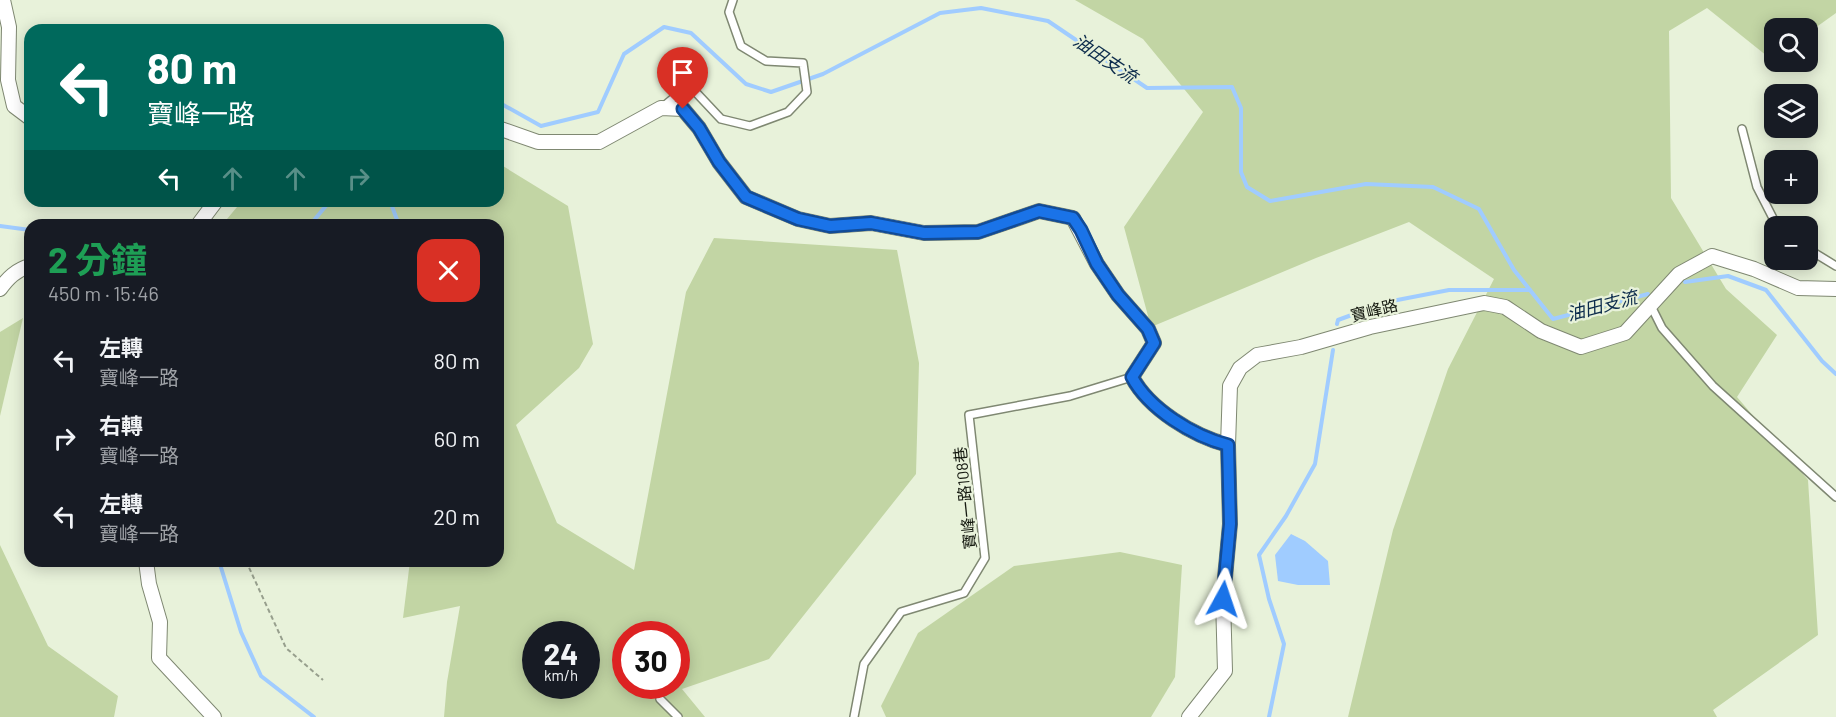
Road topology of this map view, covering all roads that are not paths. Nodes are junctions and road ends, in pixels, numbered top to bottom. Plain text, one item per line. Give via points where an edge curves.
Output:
1 (3, 0) edge
2 (733, 0) edge
3 (0, 34) edge
4 (8, 53) junction
5 (661, 108) junction
6 (24, 114) edge
7 (1742, 129) dead end
8 (504, 130) edge
9 (212, 207) edge
10 (1772, 216) edge
11 (203, 219) edge
12 (1818, 255) edge
13 (1836, 266) edge
14 (24, 268) edge
15 (0, 289) edge
16 (1836, 289) edge
17 (1651, 306) junction
18 (1132, 377) junction
19 (1228, 445) junction
20 (1836, 497) edge
21 (147, 567) edge
22 (660, 699) dead end
23 (214, 717) edge
24 (678, 717) edge
25 (854, 717) edge
26 (1189, 717) edge

1 - 4 street via 9,27
2 - 5 lane via 729,12 741,45 766,61 803,63 807,92 788,112 750,126 721,120 689,85
3 - 4 lane
4 - 6 street via 8,80 14,106
5 - 8 street via 599,142 538,142
5 - 18 street via 683,109 746,197 798,219 830,226 871,223 924,233 978,232 1039,211 1073,218 1097,264 1148,329 1154,343
7 - 10 lane via 1757,187
9 - 11 street
12 - 13 lane
14 - 15 street via 10,276
16 - 17 street, 寶峰路 via 1798,288 1712,256 1679,273
17 - 19 street, 寶峰路 via 1625,333 1581,347 1542,331 1505,307 1484,303 1257,355 1240,368 1230,386
17 - 20 lane via 1662,328 1713,386
18 - 19 street via 1140,392 1164,413 1210,441
18 - 25 lane, 寶峰一路108巷 via 1070,396 969,415 985,558 964,593 901,612 864,664
19 - 26 street, 寶峰路 via 1230,524 1223,599 1225,671
21 - 23 street via 160,622 159,658
22 - 24 lane

